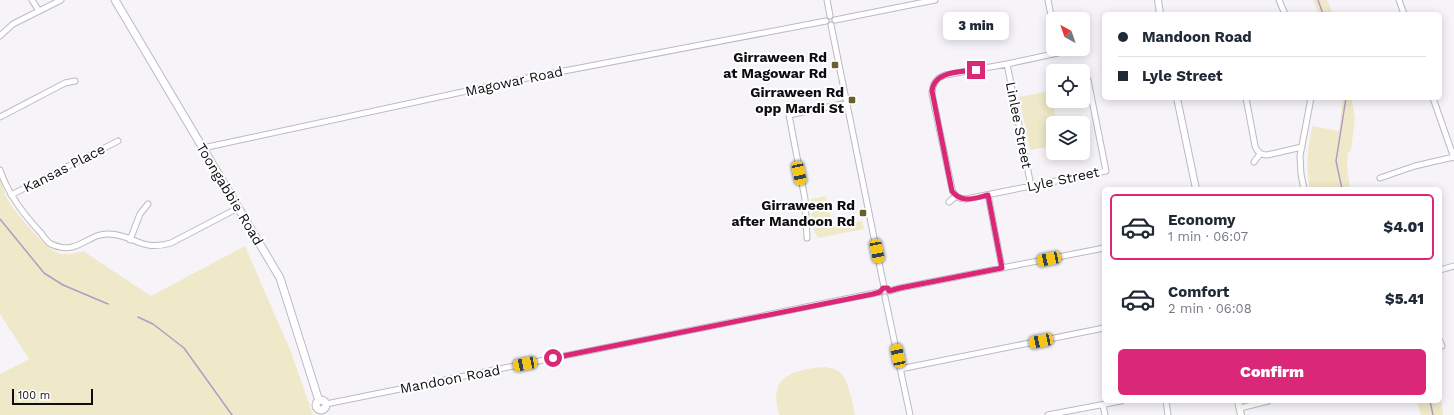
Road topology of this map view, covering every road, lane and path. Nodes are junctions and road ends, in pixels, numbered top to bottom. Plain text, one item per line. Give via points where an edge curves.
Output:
1 (32, 0) edge
2 (61, 0) edge
3 (115, 0) edge
4 (826, 0) edge
5 (935, 0) edge
6 (1048, 0) edge
7 (1158, 0) edge
8 (1279, 0) edge
9 (1399, 0) edge
10 (39, 11) junction
11 (1050, 12) edge
12 (1160, 12) edge
13 (1284, 12) edge
14 (1403, 12) edge
15 (830, 16) junction
16 (835, 20) junction
17 (826, 21) junction
18 (831, 25) junction
19 (0, 36) edge
20 (1046, 54) edge
21 (1007, 64) junction
22 (75, 82) dead end
23 (1090, 90) edge
24 (1177, 100) edge
25 (1246, 100) edge
26 (1311, 100) edge
27 (1434, 100) edge
28 (847, 103) junction
29 (0, 117) edge
30 (118, 141) dead end
31 (1302, 147) junction
32 (203, 148) junction
33 (1260, 154) junction
34 (1454, 158) edge
35 (1254, 162) dead end
36 (0, 170) edge
37 (1380, 178) dead end
38 (1031, 186) junction
39 (1196, 187) edge
40 (1304, 187) edge
41 (11, 195) junction
42 (988, 195) junction
43 (956, 196) junction
44 (949, 202) dead end
45 (148, 204) dead end
46 (238, 208) junction
47 (808, 238) dead end
48 (130, 240) junction
49 (1102, 248) edge
50 (1454, 266) edge
51 (1002, 268) junction
52 (1442, 269) edge
53 (884, 287) junction
54 (889, 291) junction
55 (880, 292) junction
56 (885, 297) junction
57 (1102, 328) edge
58 (900, 369) junction
59 (1112, 403) edge
60 (1166, 403) edge
61 (1263, 403) edge
62 (1103, 405) junction
63 (323, 408) edge
64 (1240, 412) edge
65 (910, 415) edge
66 (1048, 415) edge
67 (1105, 415) edge
68 (1168, 415) edge

1 - 10 street
2 - 10 street
3 - 32 main road, Toongabbie Road
4 - 15 street
5 - 16 street
6 - 11 street
7 - 12 street
8 - 13 street
9 - 14 street
10 - 19 street via 11,26
15 - 16 street
15 - 17 street
16 - 18 street
17 - 18 street
17 - 32 street, Magowar Road via 522,79
18 - 28 street
20 - 21 street
21 - 38 street, Linlee Street
21 - 43 street via 945,75 933,86 932,94 952,189
22 - 29 street via 65,83
23 - 38 street, Lyle Street via 1106,171
24 - 39 street
25 - 33 street via 1255,146
26 - 31 street
27 - 34 street
28 - 47 street via 789,115 805,199
28 - 53 street
30 - 41 street, Kansas Place
31 - 33 street via 1267,155
31 - 40 street via 1300,163
32 - 46 main road, Toongabbie Road
33 - 35 street
34 - 37 street via 1415,166
36 - 41 street
38 - 42 street, Lyle Street
41 - 48 street via 50,244 72,247 107,234 117,234
42 - 43 street, Lyle Street via 964,199
42 - 51 street
43 - 44 street
45 - 48 street via 140,214
46 - 48 street via 171,244 151,246
46 - 63 main road, Toongabbie Road via 280,278
49 - 51 street
50 - 52 street
51 - 54 street
53 - 54 street
53 - 55 street
54 - 56 street
55 - 56 street
55 - 63 street, Mandoon Road
56 - 58 street
57 - 58 street
58 - 65 street
59 - 62 street
60 - 68 street
61 - 64 street
62 - 66 street
62 - 67 street

